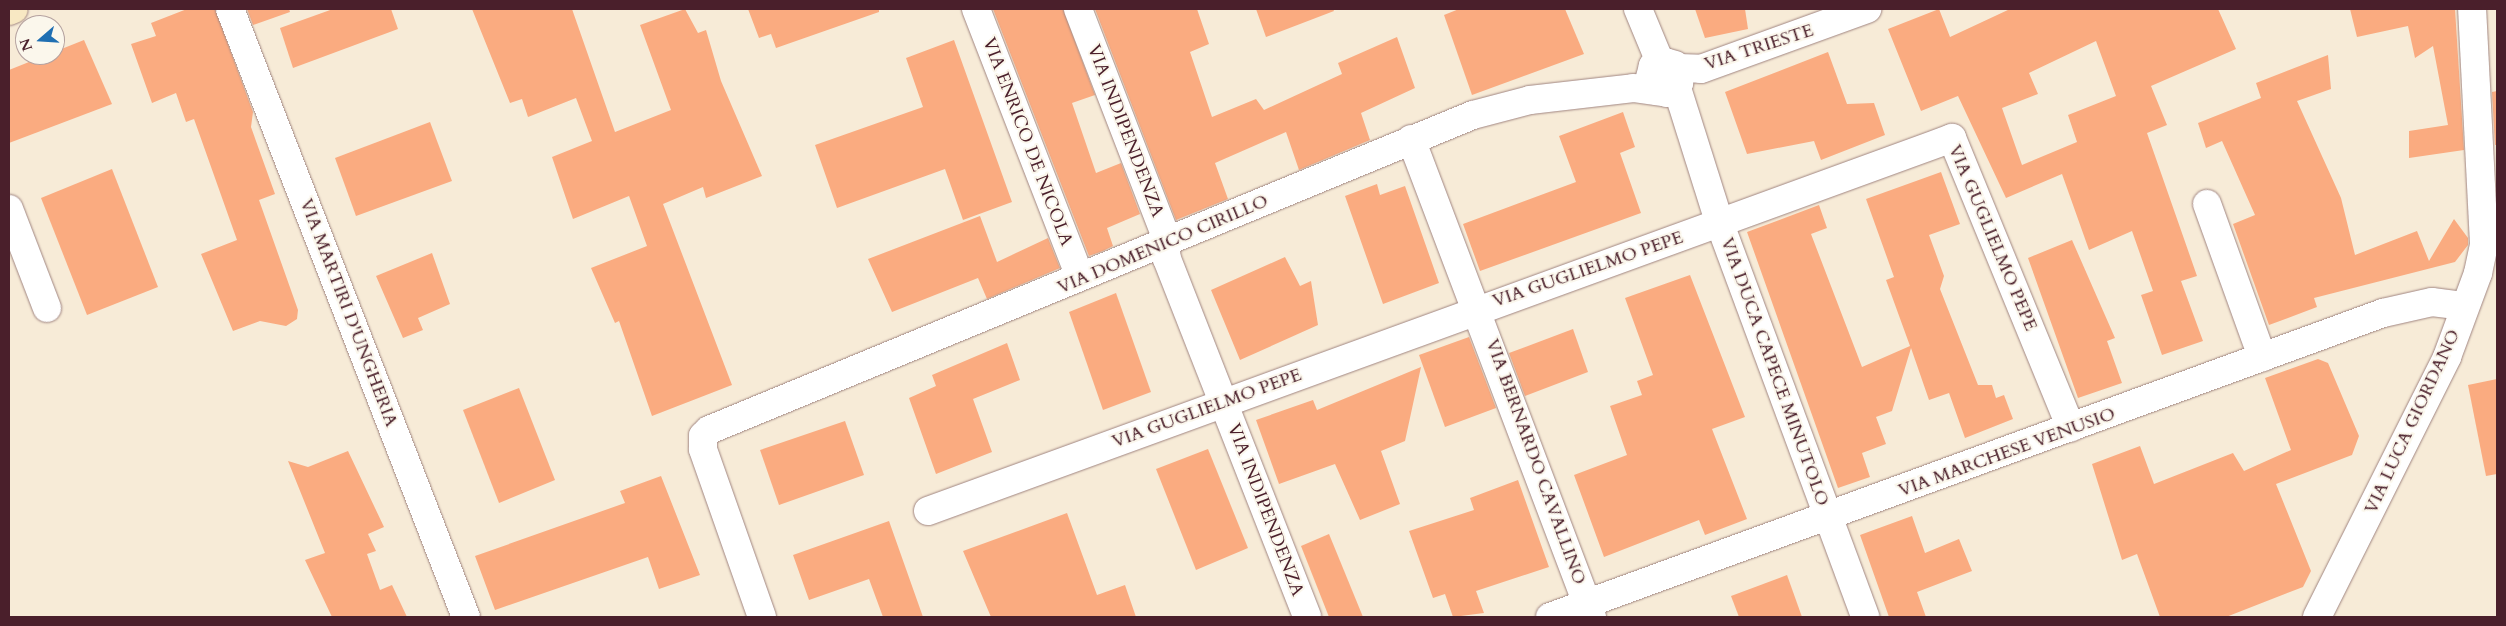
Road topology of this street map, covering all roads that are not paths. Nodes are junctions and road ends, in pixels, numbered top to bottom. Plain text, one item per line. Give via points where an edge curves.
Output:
1 (14, 9) edge
2 (230, 9) edge
3 (976, 9) edge
4 (1078, 9) edge
5 (1638, 9) edge
6 (1868, 9) edge
7 (2472, 9) edge
8 (9, 11) edge
9 (1659, 81) junction
10 (1411, 139) junction
11 (2207, 204) dead end
12 (9, 209) edge
13 (1720, 224) junction
14 (1166, 245) junction
15 (1079, 274) dead end
16 (2465, 306) junction
17 (47, 308) dead end
18 (1478, 309) junction
19 (2262, 357) junction
20 (1223, 403) junction
21 (2071, 428) junction
22 (928, 511) dead end
23 (1829, 519) junction
24 (1590, 611) edge
25 (466, 617) edge
26 (762, 617) edge
27 (1307, 617) edge
28 (1550, 617) edge
29 (1865, 617) edge
30 (2317, 617) edge

1 - 8 street
2 - 25 street, VIA MARTIRI D'UNGHERIA
3 - 15 street, VIA ENRICO DE NICOLA
4 - 14 street, VIA INDIPENDENZA via 1164,232
5 - 9 street
6 - 9 street, VIA TRIESTE
7 - 16 street, VIA LUCA GIORDANO via 2484,244
9 - 10 street, VIA DOMENICO CIRILLO via 1512,102
9 - 13 street, VIA DUCA CAPECE MINUTOLO via 1686,126
10 - 14 street, VIA DOMENICO CIRILLO
10 - 18 street, VIA BERNARDO CAVALLINO
11 - 19 street
12 - 17 street
13 - 18 street, VIA GUGLIELMO PEPE
13 - 21 street, VIA GUGLIELMO PEPE via 1954,139
13 - 23 street, VIA DUCA CAPECE MINUTOLO
14 - 20 street, VIA INDIPENDENZA via 1167,259
14 - 26 street, VIA DOMENICO CIRILLO via 703,436 702,450
16 - 19 street, VIA MARCHESE VENUSIO via 2432,302 2409,305
16 - 30 street, VIA LUCA GIORDANO via 2447,357
18 - 20 street, VIA GUGLIELMO PEPE
18 - 24 street, VIA BERNARDO CAVALLINO
19 - 21 street, VIA MARCHESE VENUSIO
20 - 22 street, VIA GUGLIELMO PEPE
20 - 27 street, VIA INDIPENDENZA
21 - 23 street, VIA MARCHESE VENUSIO
23 - 24 street, VIA MARCHESE VENUSIO
23 - 29 street, VIA DUCA CAPECE MINUTOLO
24 - 28 street, VIA MARCHESE VENUSIO

